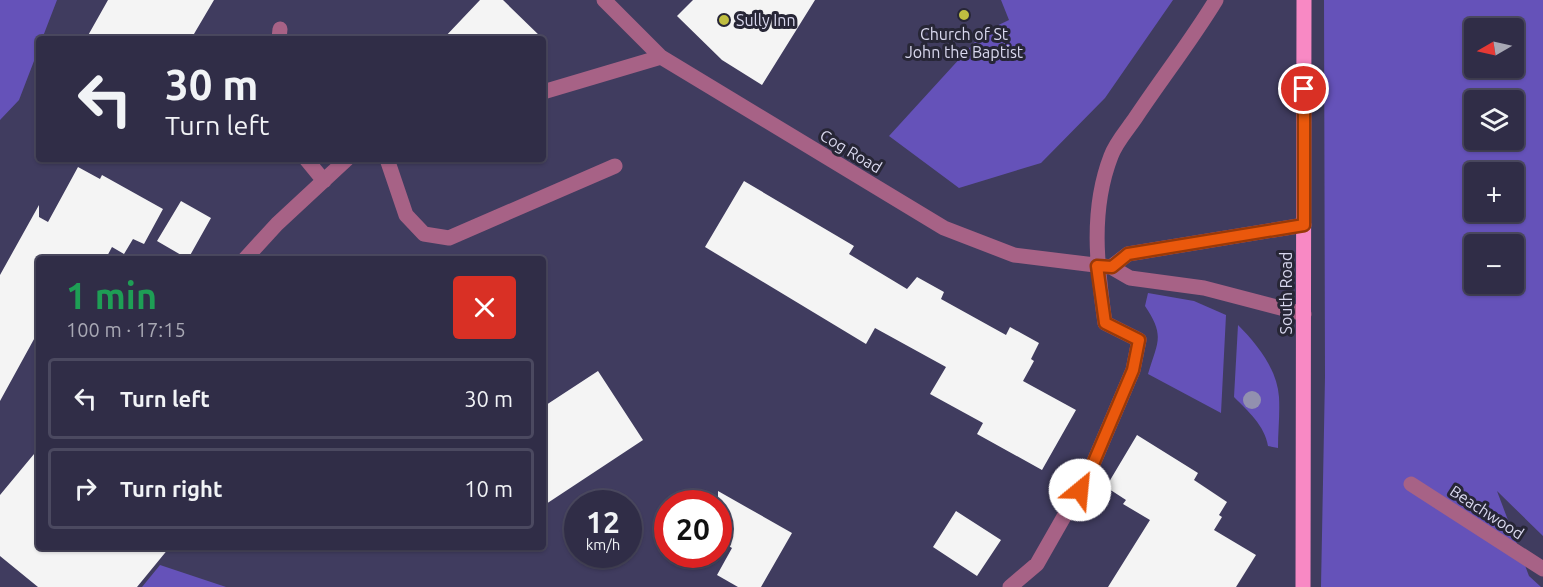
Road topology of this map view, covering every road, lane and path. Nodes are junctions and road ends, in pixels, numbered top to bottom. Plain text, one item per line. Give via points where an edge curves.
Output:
1 (604, 0) edge
2 (1216, 0) edge
3 (1304, 0) edge
4 (661, 57) junction
5 (546, 91) edge
6 (308, 162) edge
7 (344, 162) edge
8 (388, 162) edge
9 (615, 166) dead end
10 (324, 181) junction
11 (1304, 225) junction
12 (248, 256) edge
13 (1104, 267) junction
14 (1304, 314) junction
15 (1411, 484) dead end
16 (1543, 569) edge
17 (1010, 587) edge
18 (1303, 587) edge

1 - 4 street, Cog Road
2 - 13 street via 1112,154 1097,211
3 - 11 main road, South Road
4 - 5 street
4 - 13 street, Cog Road via 944,228 1014,255
6 - 10 street
7 - 10 street
8 - 9 street via 406,215 424,234 449,237
10 - 12 street
11 - 13 street via 1128,254
11 - 14 main road, South Road
13 - 14 street, Cog Road via 1130,278 1204,288
13 - 17 street via 1105,323 1139,340 1133,370 1090,471 1037,564
14 - 18 main road, South Road
15 - 16 street, Beachwood

